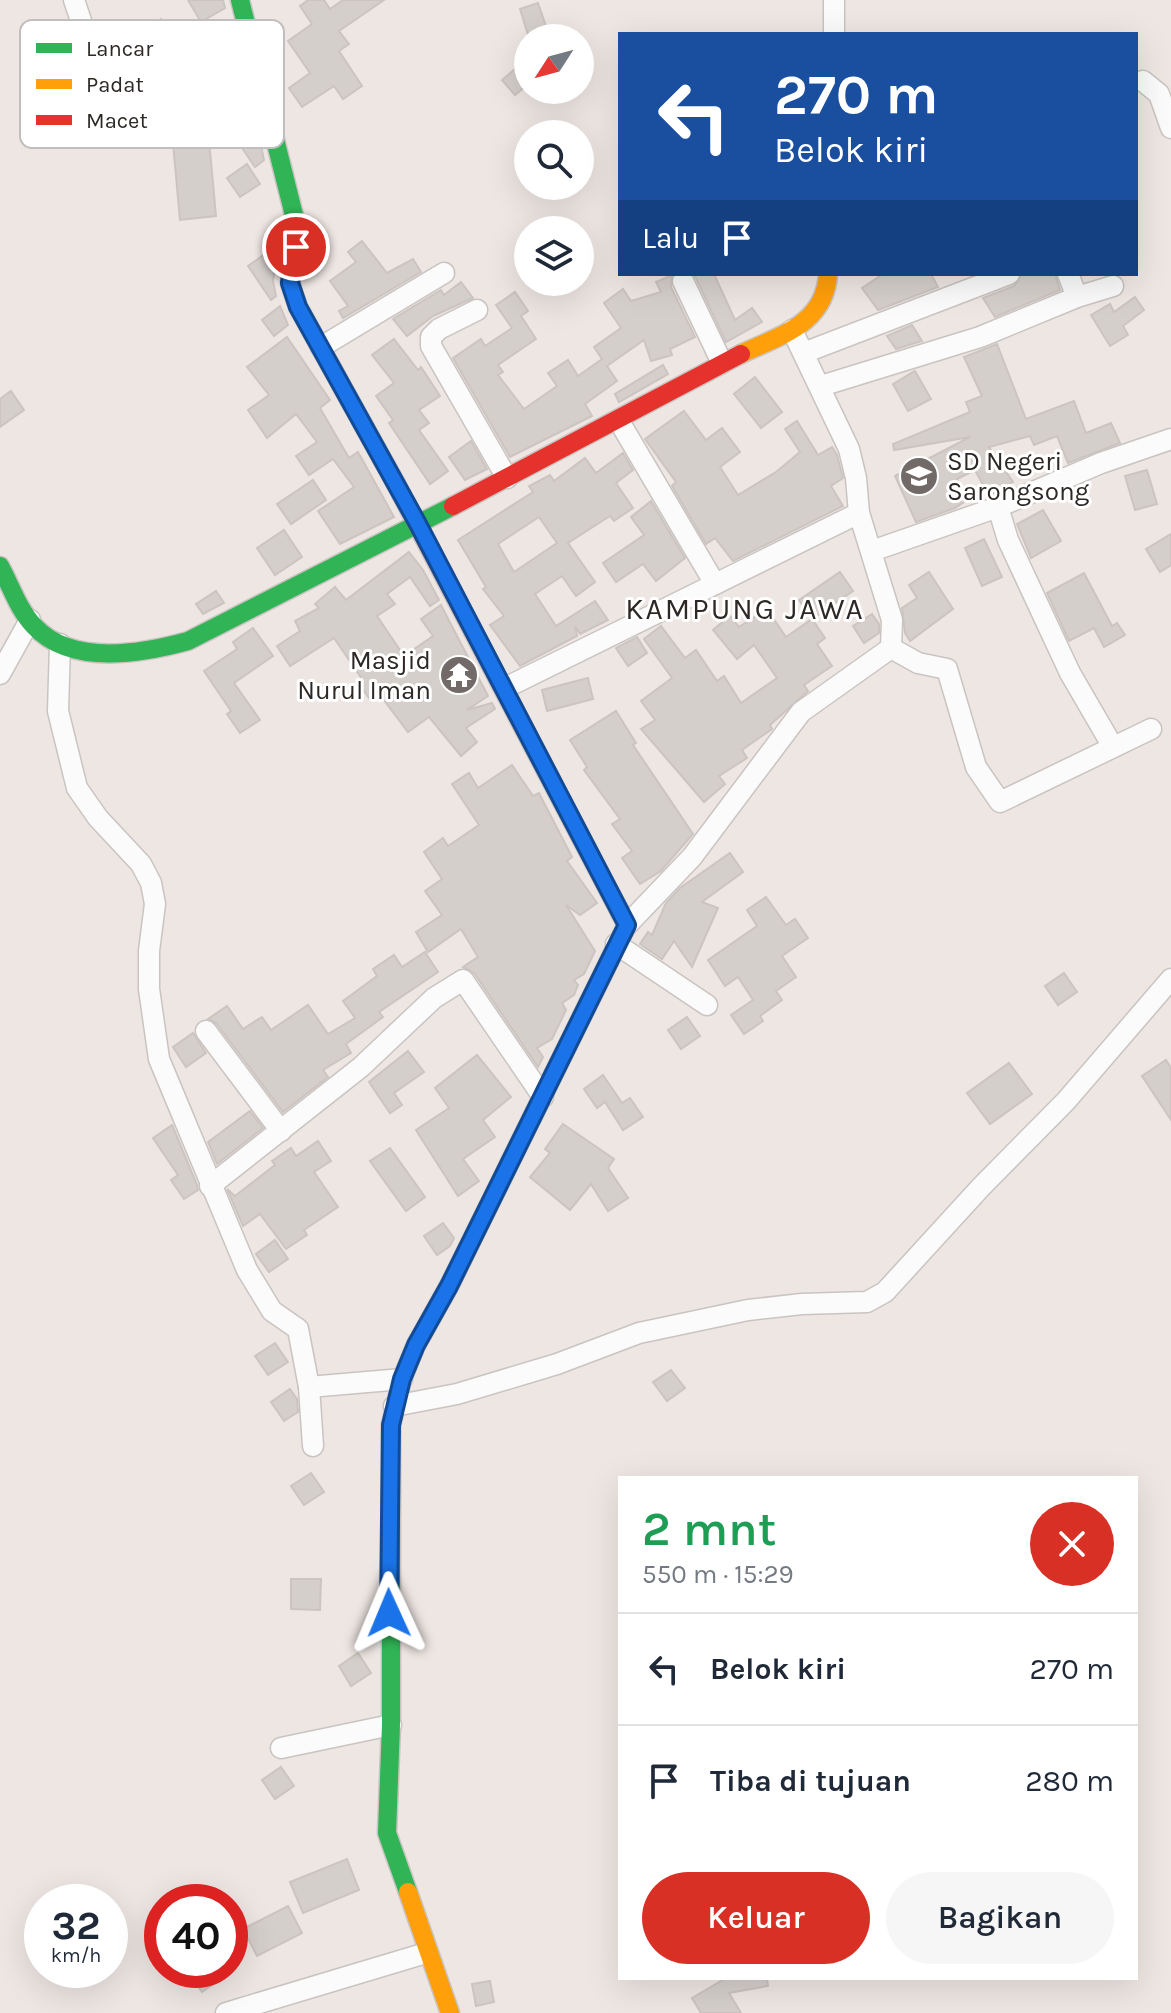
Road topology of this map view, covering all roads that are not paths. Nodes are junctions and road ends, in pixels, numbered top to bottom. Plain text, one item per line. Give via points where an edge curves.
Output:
1 (74, 0) edge
2 (240, 0) edge
3 (834, 0) edge
4 (81, 20) edge
5 (245, 20) edge
6 (834, 32) edge
7 (1143, 81) dead end
8 (1170, 117) edge
9 (279, 148) edge
10 (444, 273) dead end
11 (828, 276) edge
12 (1004, 276) edge
13 (1069, 276) edge
14 (683, 281) dead end
15 (1113, 286) dead end
16 (1077, 297) junction
17 (477, 310) dead end
18 (792, 330) junction
19 (321, 347) junction
20 (806, 352) junction
21 (722, 363) junction
22 (821, 386) junction
23 (619, 421) junction
24 (1170, 445) edge
25 (507, 478) junction
26 (998, 507) junction
27 (859, 513) junction
28 (418, 524) junction
29 (872, 551) junction
30 (0, 566) edge
31 (715, 584) junction
32 (45, 633) junction
33 (891, 648) junction
34 (0, 674) edge
35 (505, 688) junction
36 (1151, 729) dead end
37 (1113, 747) junction
38 (627, 925) junction
39 (616, 944) junction
40 (1171, 979) edge
41 (707, 1005) dead end
42 (206, 1031) dead end
43 (543, 1097) junction
44 (281, 1131) junction
45 (210, 1186) junction
46 (402, 1379) junction
47 (309, 1387) junction
48 (394, 1406) junction
49 (313, 1446) dead end
50 (391, 1725) junction
51 (281, 1748) dead end
52 (426, 1953) junction
53 (226, 2013) edge
54 (450, 2013) edge

1 - 4 street
2 - 5 street
3 - 6 street
7 - 8 street via 1159,94
9 - 19 street via 298,231 290,283
10 - 19 street
11 - 18 street via 819,309
12 - 20 street
13 - 16 street
14 - 21 street
15 - 16 street
16 - 22 street via 980,337
17 - 25 street via 439,329 431,346
18 - 20 street
18 - 21 street
19 - 28 street
20 - 22 street
21 - 23 street
22 - 27 street via 849,449
23 - 25 street
23 - 31 street
24 - 26 street via 1101,463
25 - 28 street
26 - 29 street
26 - 37 street via 1070,673
27 - 29 street
27 - 31 street
28 - 32 street via 174,646 114,653
28 - 35 street
29 - 33 street via 892,620
30 - 32 street
31 - 35 street
32 - 34 street
32 - 45 street via 77,788 151,883 152,1026 159,1059
33 - 37 street via 918,663 947,669 976,767 1000,802
33 - 38 street via 801,712 692,857
35 - 38 street
36 - 37 street
38 - 39 street
39 - 41 street
39 - 43 street
40 - 48 street via 1066,1101 885,1292 867,1302 761,1309 655,1330 457,1394
42 - 44 street
43 - 44 street via 463,980 434,998 361,1067
43 - 46 street
44 - 45 street
45 - 47 street via 265,1301 298,1329
46 - 47 street
46 - 48 street
47 - 49 street
48 - 50 street via 388,1558
50 - 51 street
50 - 52 street via 387,1833
52 - 53 street
52 - 54 street

